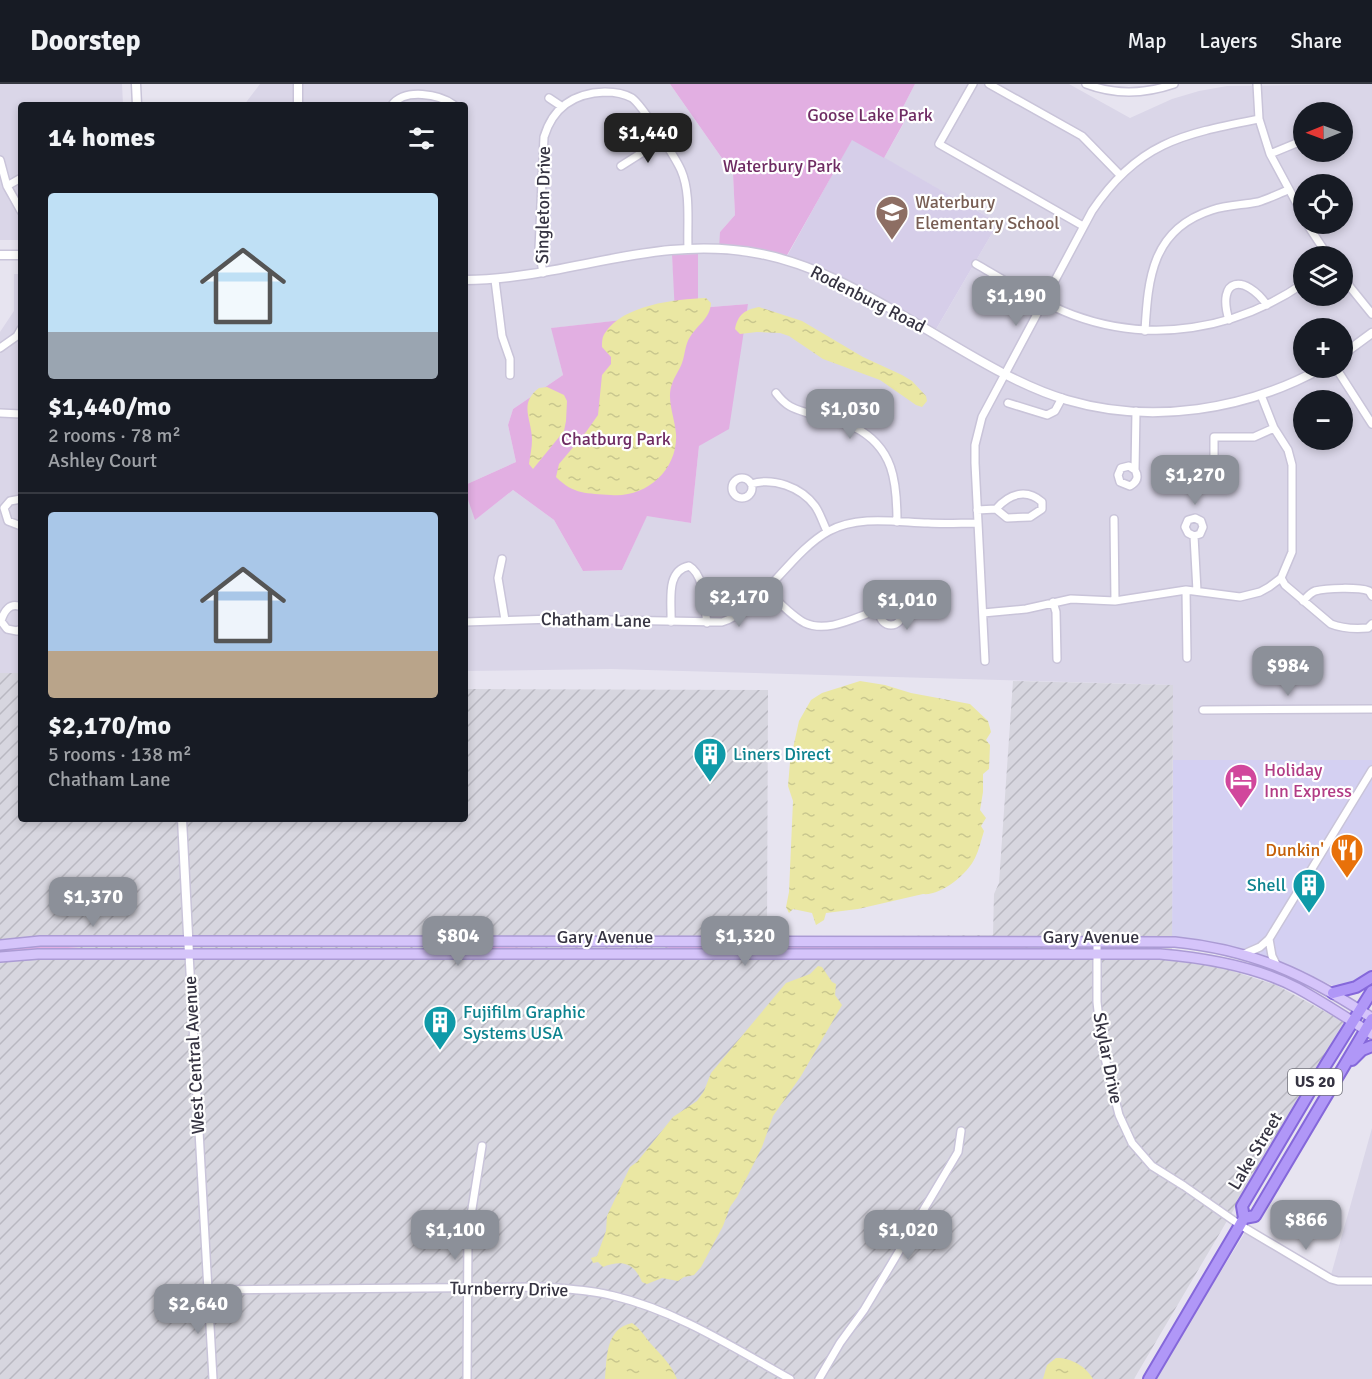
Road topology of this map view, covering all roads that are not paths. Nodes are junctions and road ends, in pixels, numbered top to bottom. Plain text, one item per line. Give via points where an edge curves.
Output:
1 (136, 84) edge
2 (298, 84) edge
3 (973, 84) edge
4 (989, 84) edge
5 (1086, 84) edge
6 (1174, 84) edge
7 (1257, 84) edge
8 (549, 98) dead end
9 (137, 102) edge
10 (298, 102) edge
11 (394, 102) edge
12 (449, 102) edge
13 (561, 106) junction
14 (1259, 118) junction
15 (662, 140) junction
16 (1293, 145) edge
17 (1270, 154) junction
18 (0, 160) edge
19 (621, 166) dead end
20 (1120, 175) junction
21 (18, 180) edge
22 (7, 186) junction
23 (1288, 190) junction
24 (1293, 198) edge
25 (18, 206) edge
26 (1083, 226) junction
27 (688, 248) junction
28 (0, 255) edge
29 (18, 255) edge
30 (976, 264) dead end
31 (543, 273) junction
32 (468, 280) edge
33 (495, 280) junction
34 (1293, 290) edge
35 (1353, 291) edge
36 (1043, 302) junction
37 (1267, 305) junction
38 (1372, 314) edge
39 (1229, 320) junction
40 (1145, 331) junction
41 (18, 333) edge
42 (1372, 333) edge
43 (1353, 347) edge
44 (0, 348) edge
45 (1005, 374) junction
46 (510, 375) dead end
47 (1302, 378) edge
48 (1342, 378) edge
49 (776, 393) dead end
50 (1261, 395) junction
51 (1062, 398) junction
52 (1008, 403) dead end
53 (1136, 411) junction
54 (0, 413) edge
55 (18, 414) edge
56 (1372, 424) edge
57 (1274, 428) junction
58 (1135, 470) dead end
59 (1214, 475) dead end
60 (751, 483) dead end
61 (18, 500) edge
62 (2, 508) edge
63 (996, 509) junction
64 (977, 510) junction
65 (1114, 519) dead end
66 (897, 522) junction
67 (978, 523) junction
68 (18, 525) edge
69 (827, 531) junction
70 (1194, 536) dead end
71 (502, 559) dead end
72 (1281, 578) junction
73 (765, 589) junction
74 (1186, 590) junction
75 (1197, 591) junction
76 (1372, 597) edge
77 (1115, 601) junction
78 (1303, 601) junction
79 (1053, 602) junction
80 (18, 606) edge
81 (881, 612) dead end
82 (983, 613) junction
83 (505, 620) junction
84 (0, 621) edge
85 (468, 622) edge
86 (671, 622) junction
87 (707, 623) junction
88 (1372, 624) edge
89 (18, 630) edge
90 (1187, 658) dead end
91 (1057, 659) dead end
92 (985, 661) dead end
93 (1372, 709) edge
94 (1203, 710) dead end
95 (1372, 770) edge
96 (182, 822) edge
97 (1269, 939) junction
98 (188, 941) junction
99 (1096, 941) junction
100 (0, 945) edge
101 (189, 954) junction
102 (1096, 954) junction
103 (1244, 954) junction
104 (0, 957) edge
105 (1276, 964) junction
106 (1372, 978) edge
107 (1372, 992) edge
108 (1334, 993) junction
109 (1360, 1011) junction
110 (1372, 1019) edge
111 (1353, 1021) junction
112 (1369, 1032) edge
113 (1372, 1046) edge
114 (1339, 1073) junction
115 (961, 1131) dead end
116 (482, 1146) dead end
117 (1242, 1222) junction
118 (1372, 1281) edge
119 (467, 1288) junction
120 (208, 1290) junction
121 (213, 1379) edge
122 (467, 1379) edge
123 (790, 1379) edge
124 (819, 1379) edge
125 (1149, 1379) edge

1 - 9 street
2 - 10 street
3 - 26 street via 939,144
4 - 20 street via 1086,139
5 - 6 street via 1111,92
7 - 14 street
8 - 13 street
11 - 12 street via 423,95
13 - 15 street via 587,93 622,94 633,99
13 - 31 street, Singleton Drive via 548,126 543,146 539,249
14 - 17 street
14 - 20 street via 1175,139 1148,153
15 - 19 street
15 - 27 street via 685,183
16 - 17 street
17 - 23 street
18 - 22 street
20 - 26 street
21 - 22 street
22 - 25 street
23 - 24 street
23 - 40 street via 1258,202 1212,209 1174,232 1151,271
26 - 36 street
27 - 31 street, Rodenburg Road via 638,253
27 - 45 street, Rodenburg Road via 761,254 821,272
28 - 29 street
30 - 36 street
31 - 33 street, Rodenburg Road
32 - 33 street, Rodenburg Road
33 - 46 street
34 - 37 street
35 - 38 street
36 - 40 street via 1095,322
36 - 45 street
37 - 39 street
37 - 39 street via 1250,287 1232,286 1224,298
39 - 40 street via 1185,329
41 - 44 street
42 - 43 street
45 - 51 street, Rodenburg Road
45 - 64 street via 978,432
47 - 50 street, Rodenburg Road
48 - 56 street
49 - 66 street via 786,406 853,427 879,447 893,472
50 - 53 street, Rodenburg Road via 1205,408
50 - 57 street
51 - 52 street via 1055,411 1047,415
51 - 53 street, Rodenburg Road
53 - 58 street
54 - 55 street
57 - 59 street via 1254,437 1214,437
57 - 72 street via 1292,465 1292,552
60 - 69 street via 784,484 799,491 814,505
61 - 62 street
62 - 68 street via 8,521
63 - 63 street via 1010,496 1025,493 1042,502 1042,509 1030,517 1007,518
63 - 64 street
64 - 67 street
65 - 77 street
66 - 67 street, Chatham Lane
66 - 69 street, Chatham Lane via 858,522
67 - 82 street
69 - 73 street, Chatham Lane
70 - 75 street
71 - 83 street via 498,578
72 - 75 street via 1264,591 1240,597
72 - 78 street
73 - 81 street via 803,623 815,626
73 - 87 street, Chatham Lane via 738,615
74 - 75 street
74 - 77 street
74 - 90 street
76 - 78 street via 1363,589 1329,590 1313,592
77 - 79 street via 1084,598
78 - 88 street via 1317,615 1339,627 1368,628
79 - 82 street
79 - 91 street
80 - 84 street via 11,606
82 - 92 street
83 - 85 street, Chatham Lane
83 - 86 street, Chatham Lane
84 - 89 street via 7,629
86 - 87 street, Chatham Lane
86 - 87 street via 673,577 689,566 699,577
93 - 94 street
95 - 97 street
96 - 98 street, West Central Avenue
97 - 103 street
97 - 105 street
98 - 99 main road, Gary Avenue
98 - 100 main road, Gary Avenue via 40,941
98 - 101 street, West Central Avenue
99 - 102 street, Skylar Drive
99 - 103 main road, Gary Avenue via 1175,942
101 - 102 main road, Gary Avenue
101 - 104 main road, Gary Avenue
101 - 120 street, West Central Avenue
102 - 111 main road, Gary Avenue via 1160,954 1225,964 1296,987
102 - 117 street, Skylar Drive via 1102,1046 1119,1115 1132,1143 1152,1166
103 - 105 main road, Gary Avenue
105 - 108 main road, Gary Avenue
106 - 108 main road
107 - 109 main road, US 20
108 - 109 main road, Gary Avenue
109 - 110 main road, Gary Avenue
109 - 111 main road, Lake Street / US 20
110 - 112 main road, Lake Street / US 20
111 - 112 main road, Gary Avenue
111 - 117 main road, Lake Street / US 20 via 1242,1206
112 - 114 main road, Lake Street / US 20
113 - 114 main road via 1362,1050
114 - 117 main road, Lake Street / US 20 via 1255,1216
115 - 124 street via 958,1152
116 - 119 street via 468,1234
117 - 118 street, Skylar Drive via 1331,1280
117 - 125 main road, Lake Street / US 20
119 - 120 street, Turnberry Drive
119 - 122 street
119 - 123 street, Turnberry Drive via 545,1287 614,1296 674,1317
120 - 121 street, West Central Avenue

